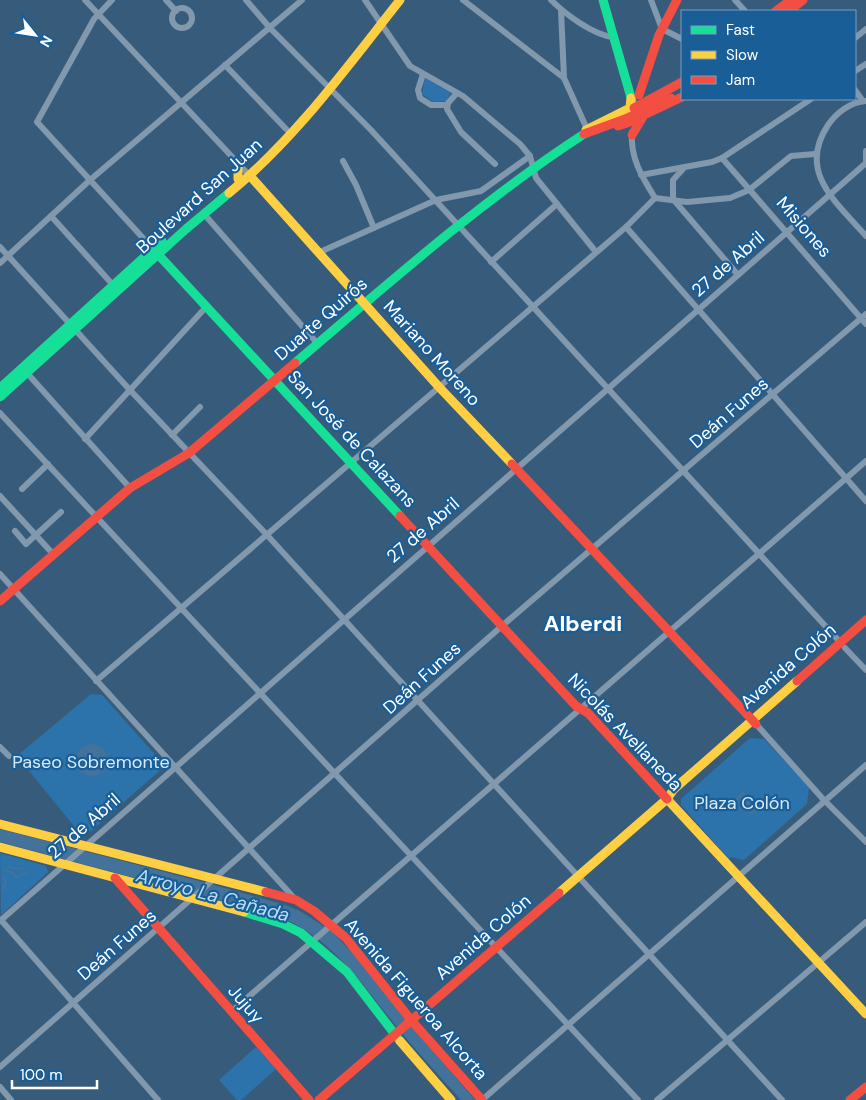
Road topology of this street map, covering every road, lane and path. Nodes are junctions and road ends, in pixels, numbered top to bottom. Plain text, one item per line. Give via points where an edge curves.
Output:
1 (85, 0) edge
2 (112, 0) edge
3 (166, 0) edge
4 (246, 0) edge
5 (302, 0) edge
6 (365, 0) edge
7 (393, 0) edge
8 (400, 0) edge
9 (462, 0) edge
10 (551, 0) edge
11 (603, 0) edge
12 (651, 0) edge
13 (677, 0) edge
14 (735, 0) edge
15 (791, 0) edge
16 (803, 0) edge
17 (561, 10) junction
18 (744, 10) edge
19 (777, 10) edge
20 (790, 10) edge
21 (176, 11) dead end
22 (98, 14) junction
23 (379, 22) junction
24 (270, 28) junction
25 (662, 29) junction
26 (866, 29) edge
27 (613, 37) junction
28 (856, 37) edge
29 (681, 38) edge
30 (225, 65) junction
31 (422, 74) junction
32 (564, 78) junction
33 (681, 83) edge
34 (327, 86) junction
35 (856, 91) edge
36 (681, 92) edge
37 (457, 93) junction
38 (633, 93) junction
39 (657, 95) junction
40 (681, 97) edge
41 (809, 100) edge
42 (865, 101) edge
43 (181, 102) junction
44 (447, 105) junction
45 (632, 108) junction
46 (652, 111) junction
47 (630, 122) junction
48 (286, 129) junction
49 (586, 132) junction
50 (632, 135) junction
51 (564, 146) junction
52 (866, 151) edge
53 (815, 154) junction
54 (530, 156) junction
55 (722, 158) junction
56 (343, 161) dead end
57 (866, 161) edge
58 (238, 163) junction
59 (495, 164) dead end
60 (686, 166) junction
61 (533, 168) junction
62 (249, 174) junction
63 (641, 176) junction
64 (238, 179) junction
65 (90, 180) junction
66 (749, 190) junction
67 (830, 194) junction
68 (655, 198) junction
69 (673, 199) junction
70 (436, 200) junction
71 (558, 204) junction
72 (204, 214) junction
73 (51, 216) junction
74 (458, 224) junction
75 (626, 227) junction
76 (374, 228) junction
77 (787, 233) junction
78 (866, 236) edge
79 (0, 247) edge
80 (155, 252) junction
81 (320, 252) junction
82 (596, 252) junction
83 (8, 256) junction
84 (491, 262) junction
85 (0, 263) edge
86 (738, 275) junction
87 (113, 285) junction
88 (364, 302) junction
89 (207, 306) junction
90 (532, 308) junction
91 (698, 310) junction
92 (864, 319) edge
93 (73, 326) junction
94 (317, 343) junction
95 (27, 373) junction
96 (275, 380) junction
97 (439, 387) junction
98 (0, 388) edge
99 (129, 389) junction
100 (607, 390) junction
101 (773, 395) junction
102 (0, 397) edge
103 (200, 407) dead end
104 (0, 412) edge
105 (172, 435) junction
106 (85, 439) junction
107 (189, 453) junction
108 (351, 461) junction
109 (866, 461) edge
110 (48, 464) junction
111 (516, 469) junction
112 (683, 472) junction
113 (846, 479) junction
114 (130, 488) junction
115 (22, 489) dead end
116 (0, 496) edge
117 (866, 501) edge
118 (61, 512) dead end
119 (97, 517) junction
120 (15, 531) dead end
121 (267, 535) junction
122 (35, 536) junction
123 (428, 545) junction
124 (593, 550) junction
125 (54, 554) junction
126 (759, 554) junction
127 (0, 574) edge
128 (13, 589) junction
129 (0, 601) edge
130 (183, 607) junction
131 (343, 620) junction
132 (866, 620) edge
133 (504, 625) junction
134 (866, 629) edge
135 (668, 632) junction
136 (843, 645) junction
137 (866, 670) edge
138 (96, 681) junction
139 (260, 693) junction
140 (419, 701) junction
141 (583, 708) junction
142 (754, 721) junction
143 (0, 747) edge
144 (9, 756) dead end
145 (866, 765) edge
146 (175, 767) junction
147 (335, 774) junction
148 (494, 784) junction
149 (667, 799) junction
150 (826, 802) junction
151 (0, 824) edge
152 (866, 842) edge
153 (84, 846) junction
154 (0, 847) edge
155 (249, 848) junction
156 (411, 856) junction
157 (62, 865) junction
158 (579, 876) junction
159 (738, 876) junction
160 (115, 878) junction
161 (214, 879) junction
162 (192, 898) junction
163 (296, 900) junction
164 (0, 920) edge
165 (866, 922) edge
166 (332, 924) junction
167 (158, 930) junction
168 (312, 941) junction
169 (496, 948) junction
170 (650, 955) junction
171 (819, 963) junction
172 (74, 1003) junction
173 (231, 1012) junction
174 (866, 1014) edge
175 (411, 1020) junction
176 (569, 1026) junction
177 (394, 1034) junction
178 (727, 1040) junction
179 (0, 1067) edge
180 (0, 1087) edge
181 (866, 1087) edge
182 (10, 1100) edge
183 (158, 1100) edge
184 (308, 1100) edge
185 (320, 1100) edge
186 (451, 1100) edge
187 (482, 1100) edge
188 (638, 1100) edge
189 (657, 1100) edge
190 (782, 1100) edge
191 (850, 1100) edge

1 - 22 street, Mariano Moreno
2 - 22 street
3 - 21 street
4 - 24 street
5 - 24 street
6 - 23 street
7 - 23 main road, Boulevard San Juan
8 - 23 main road, Boulevard San Juan
9 - 32 street
10 - 17 street
11 - 27 main road
12 - 25 street
13 - 25 main road
14 - 18 street
15 - 19 main road
16 - 20 main road
17 - 27 street via 603,35
17 - 32 street
22 - 43 street, Mariano Moreno
22 - 65 street, San José de Calazans via 37,119
23 - 31 street via 410,66
23 - 34 main road, Boulevard San Juan
24 - 30 street
24 - 34 street
25 - 29 street
25 - 38 main road
26 - 28 street
27 - 38 main road
30 - 43 street
30 - 48 street
31 - 37 street
31 - 44 street via 418,90 420,98 431,105
32 - 49 street
33 - 39 main road
34 - 48 main road, Boulevard San Juan
34 - 62 main road, Boulevard San Juan
34 - 70 street
35 - 42 street
36 - 49 main road, Duarte Quirós, bridge via 625,119
37 - 44 street
37 - 54 street via 516,140
38 - 39 main road
38 - 45 main road
39 - 45 main road
40 - 46 main road
41 - 55 street
42 - 53 street via 846,107 836,115
43 - 58 street, Mariano Moreno
43 - 65 street
44 - 59 street via 461,132
45 - 46 main road via 639,113
45 - 47 main road
45 - 49 main road
46 - 50 main road via 644,115
47 - 50 street
47 - 51 main road
48 - 62 main road, Boulevard San Juan
49 - 51 main road, Duarte Quirós
50 - 63 street via 633,157
51 - 61 main road, Duarte Quirós
52 - 57 street
53 - 66 street via 791,156
53 - 67 street via 820,178
54 - 61 street
54 - 70 street via 481,191
55 - 60 street
55 - 66 street, Misiones
56 - 76 street
57 - 67 street, 27 de Abril
58 - 62 street, Mariano Moreno
58 - 64 main road
60 - 63 street
60 - 69 street via 673,180
61 - 71 street via 536,178
61 - 74 main road, Duarte Quirós
62 - 64 main road, Boulevard San Juan
62 - 72 main road, Boulevard San Juan
62 - 81 main road, Mariano Moreno
63 - 68 street
64 - 80 main road, Boulevard San Juan
65 - 73 street
65 - 80 street, San José de Calazans
66 - 69 street via 711,202
66 - 77 street, Misiones
67 - 77 street, 27 de Abril
67 - 78 street
68 - 69 street
68 - 75 street
69 - 86 street
70 - 74 street
70 - 76 street
71 - 82 street
71 - 84 street
72 - 80 main road, Boulevard San Juan
72 - 94 street
73 - 83 street
73 - 87 street
74 - 84 street
74 - 88 main road, Duarte Quirós
75 - 82 street
75 - 91 street
76 - 81 street
77 - 86 street, 27 de Abril
77 - 92 street, Misiones
79 - 83 street
80 - 87 main road, Boulevard San Juan
80 - 89 main road, San José de Calazans
80 - 93 main road, Boulevard San Juan
81 - 88 main road, Mariano Moreno
82 - 90 street
83 - 85 street
83 - 93 street
84 - 90 street
86 - 91 street, 27 de Abril
87 - 93 main road, Boulevard San Juan
88 - 94 main road, Duarte Quirós
88 - 97 main road, Mariano Moreno
89 - 96 main road, San José de Calazans
89 - 99 street
90 - 97 street
90 - 100 street
91 - 100 street, 27 de Abril
91 - 101 street
92 - 101 street, Deán Funes
93 - 95 main road, Boulevard San Juan
93 - 98 main road, Boulevard San Juan
93 - 99 street
94 - 96 main road, Duarte Quirós
95 - 102 main road, Boulevard San Juan
95 - 106 street
96 - 107 main road, Duarte Quirós
96 - 108 main road, San José de Calazans
97 - 108 street
97 - 111 main road, Mariano Moreno
99 - 105 street
99 - 106 street
100 - 111 street, 27 de Abril
100 - 112 street
101 - 112 street, Deán Funes
101 - 113 street
103 - 105 street
104 - 110 street
105 - 107 street
106 - 114 street
107 - 114 main road, Duarte Quirós
107 - 121 street
108 - 121 street
108 - 123 main road, San José de Calazans
109 - 113 street
110 - 115 street
110 - 119 street
111 - 123 street, 27 de Abril
111 - 124 main road, Mariano Moreno
112 - 124 street, Deán Funes
112 - 126 street
113 - 117 street
113 - 126 street
114 - 119 main road, Duarte Quirós
116 - 122 street
118 - 122 street
119 - 125 main road, Duarte Quirós
119 - 130 street
120 - 122 street via 26,544
121 - 130 street
121 - 131 street
122 - 125 street
123 - 131 street, 27 de Abril
123 - 133 main road, San José de Calazans
124 - 133 street, Deán Funes
124 - 135 main road, Mariano Moreno
125 - 128 main road, Duarte Quirós
126 - 135 street
126 - 136 street
127 - 128 street
128 - 129 main road, Duarte Quirós
128 - 138 street
130 - 138 street
130 - 139 street
131 - 139 street, 27 de Abril
131 - 140 street
132 - 136 main road, Avenida Colón
133 - 140 street, Deán Funes
133 - 141 main road, Nicolás Avellaneda via 576,706
134 - 136 main road, Avenida Colón
135 - 141 street
135 - 142 main road, Mariano Moreno
136 - 137 street
136 - 142 main road, Avenida Colón
138 - 146 street
139 - 146 street, 27 de Abril
139 - 147 street
140 - 147 street, Deán Funes
140 - 148 street
141 - 148 street
141 - 149 main road, Nicolás Avellaneda
142 - 149 main road, Avenida Colón via 678,794
142 - 150 street
143 - 144 street
145 - 150 street
146 - 153 street, 27 de Abril
146 - 155 street
147 - 155 street, Deán Funes
147 - 156 street
148 - 156 street
148 - 158 street
149 - 158 main road, Avenida Colón
149 - 159 main road, Nicolás Avellaneda
150 - 152 street
150 - 159 street
151 - 153 main road, Avenida Figueroa Alcorta
153 - 157 street, 27 de Abril
153 - 161 main road, Avenida Figueroa Alcorta
154 - 157 main road, Avenida Figueroa Alcorta
155 - 161 street, Deán Funes
155 - 163 street
156 - 166 street
156 - 169 street
157 - 160 main road, Avenida Figueroa Alcorta
157 - 164 street, 27 de Abril
158 - 169 main road, Avenida Colón
158 - 170 street
159 - 170 street
159 - 171 main road, Nicolás Avellaneda
160 - 162 main road, Avenida Figueroa Alcorta
160 - 167 main road, Jujuy
161 - 162 street, Deán Funes
161 - 163 main road, Avenida Figueroa Alcorta
162 - 167 street, Deán Funes
162 - 168 main road, Avenida Figueroa Alcorta via 283,924
163 - 166 main road, Avenida Figueroa Alcorta
164 - 172 street
165 - 171 street
166 - 168 street
166 - 175 main road, Avenida Figueroa Alcorta via 369,963
167 - 172 street, Deán Funes
167 - 173 main road, Jujuy
168 - 173 street
168 - 177 main road, Avenida Figueroa Alcorta via 354,978
169 - 175 main road, Avenida Colón
169 - 176 street
170 - 176 street
170 - 178 street
171 - 174 main road, Nicolás Avellaneda
171 - 178 street
172 - 179 street, Deán Funes
172 - 183 street
173 - 184 main road, Jujuy
175 - 177 main road, Avenida Colón
175 - 187 main road, Avenida Figueroa Alcorta
176 - 187 street
176 - 188 street
177 - 185 main road, Avenida Colón
177 - 186 main road, Avenida Figueroa Alcorta
178 - 189 street
178 - 190 street
180 - 182 street
181 - 191 main road

